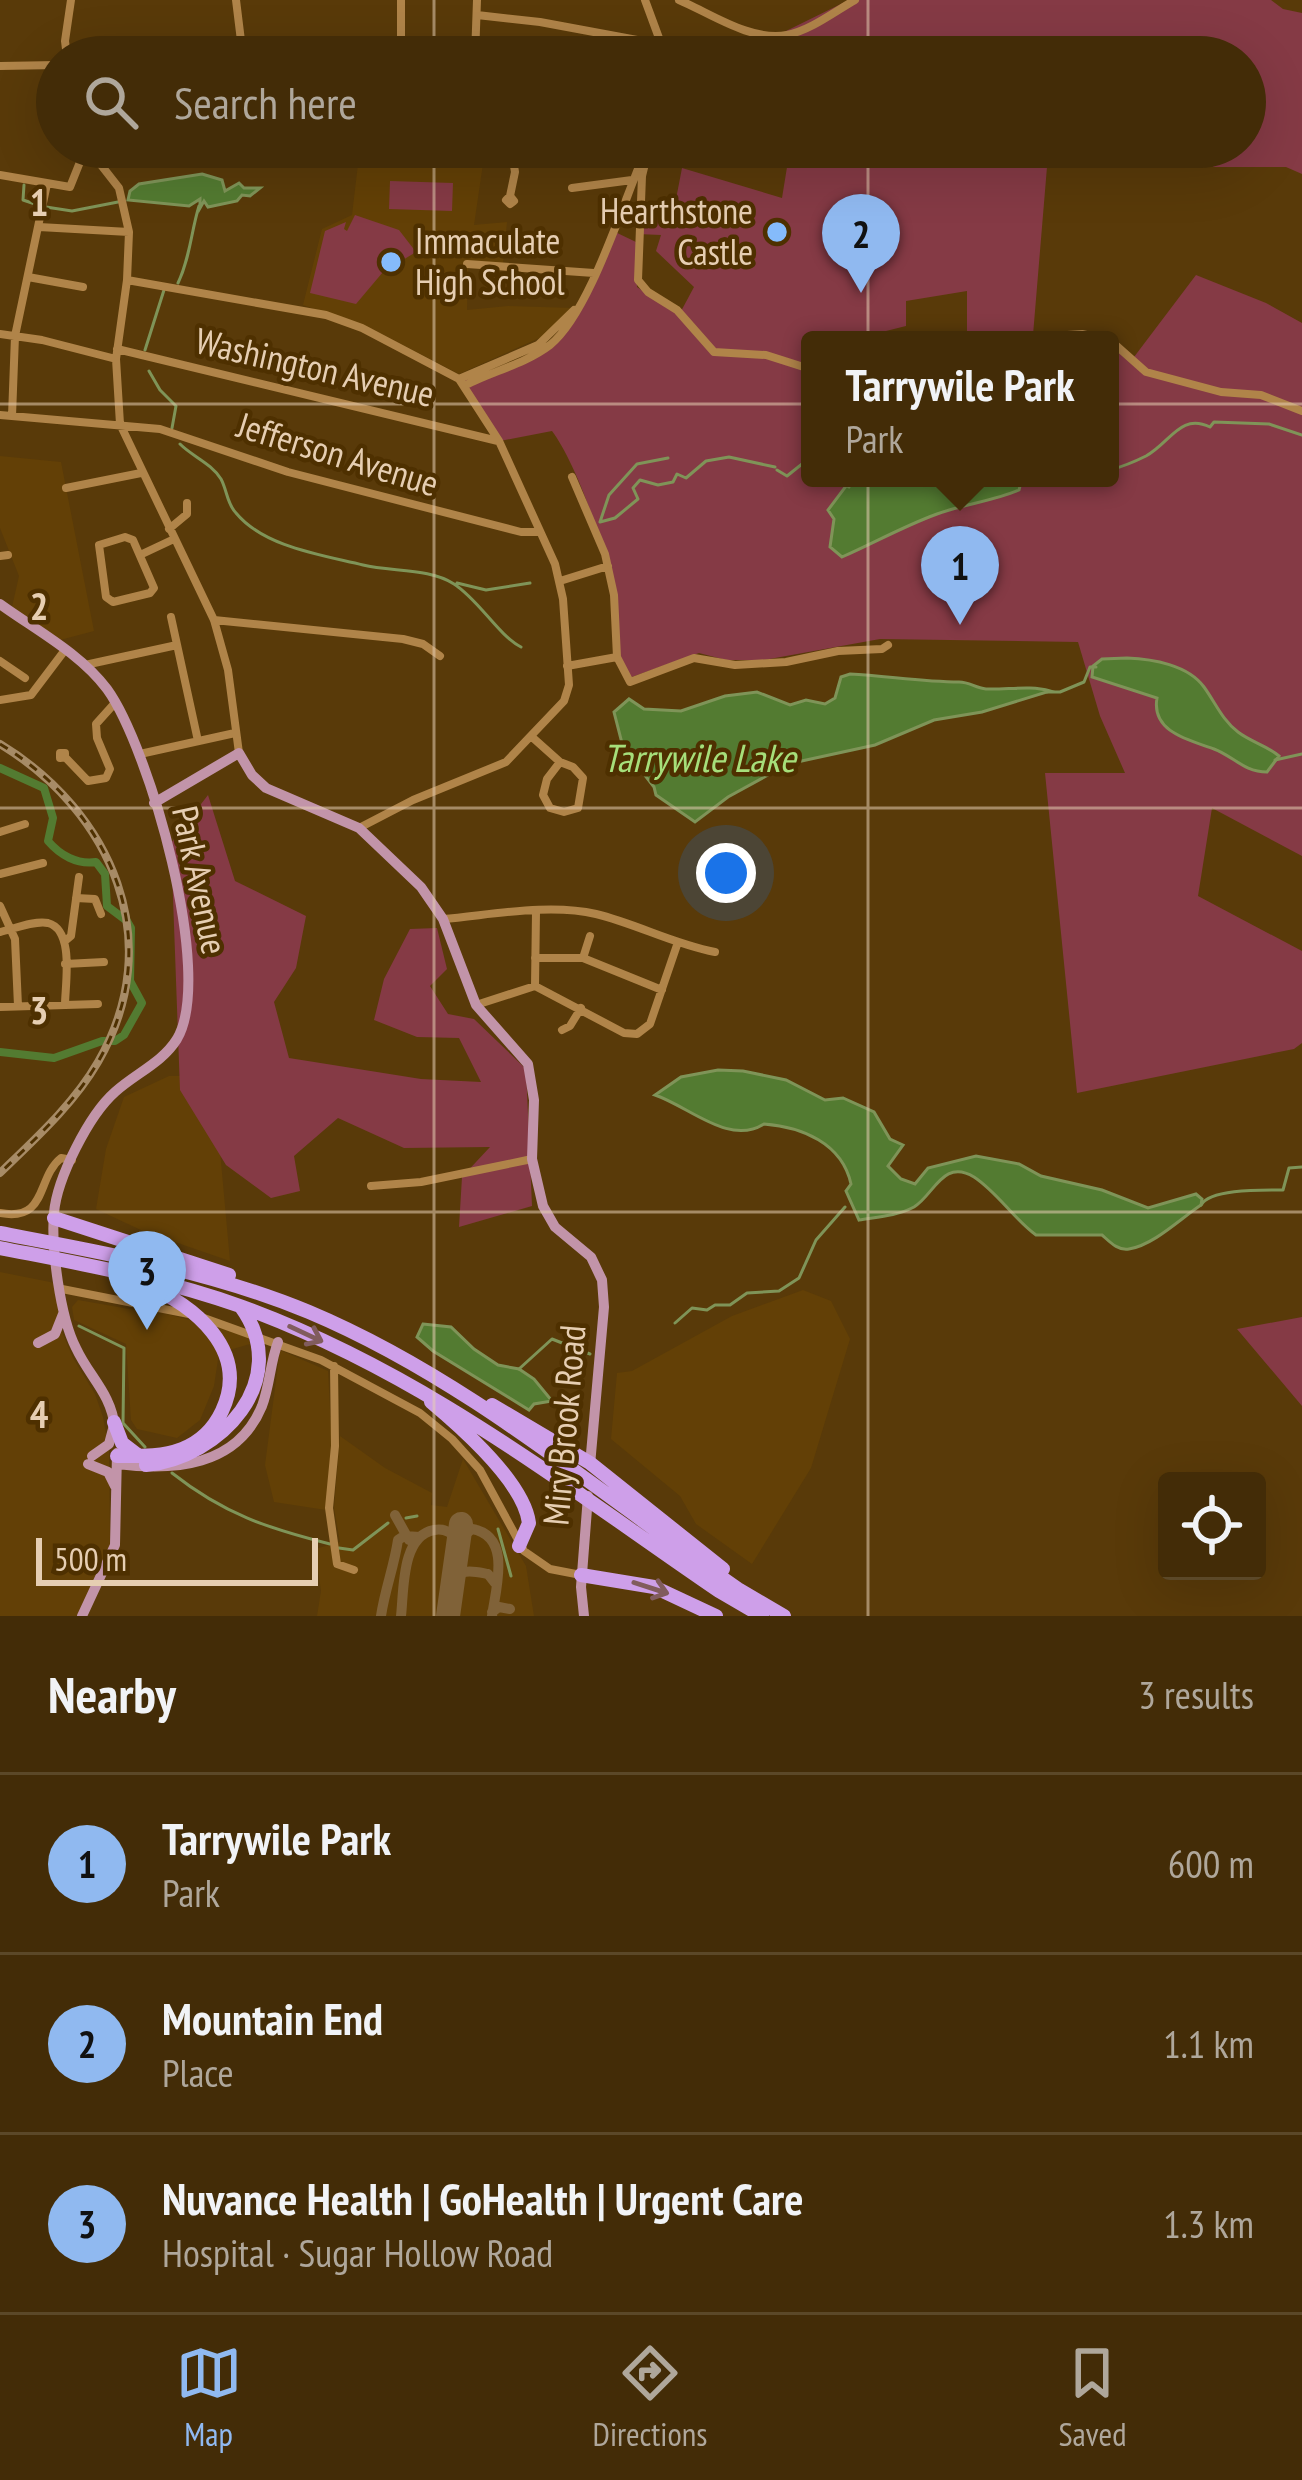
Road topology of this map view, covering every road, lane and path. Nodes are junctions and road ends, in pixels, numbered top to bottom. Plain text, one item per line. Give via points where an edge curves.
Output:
1 (71, 0) edge
2 (236, 0) edge
3 (401, 0) edge
4 (477, 0) edge
5 (644, 0) edge
6 (679, 0) edge
7 (855, 0) edge
8 (477, 15) junction
9 (66, 36) edge
10 (240, 36) edge
11 (400, 36) edge
12 (476, 36) edge
13 (612, 36) edge
14 (660, 36) edge
15 (36, 65) edge
16 (0, 66) edge
17 (78, 168) edge
18 (103, 168) edge
19 (514, 168) edge
20 (638, 168) edge
21 (644, 168) edge
22 (0, 175) edge
23 (633, 180) junction
24 (47, 184) junction
25 (572, 188) dead end
26 (510, 196) dead end
27 (38, 227) junction
28 (129, 232) junction
29 (467, 264) dead end
30 (594, 273) junction
31 (28, 277) junction
32 (127, 280) junction
33 (83, 286) dead end
34 (0, 334) edge
35 (16, 336) junction
36 (1119, 348) edge
37 (86, 351) junction
38 (116, 354) junction
39 (801, 366) edge
40 (116, 382) junction
41 (462, 382) junction
42 (1302, 411) edge
43 (0, 415) edge
44 (12, 416) junction
45 (120, 424) junction
46 (499, 442) junction
47 (141, 473) junction
48 (572, 477) dead end
49 (66, 488) dead end
50 (187, 503) dead end
51 (169, 529) junction
52 (540, 532) junction
53 (174, 539) junction
54 (140, 555) junction
55 (608, 566) junction
56 (560, 581) junction
57 (2, 610) edge
58 (171, 617) dead end
59 (214, 620) junction
60 (177, 645) junction
61 (888, 645) dead end
62 (65, 650) junction
63 (440, 656) dead end
64 (617, 657) junction
65 (0, 661) edge
66 (85, 665) junction
67 (568, 666) junction
68 (25, 678) dead end
69 (0, 700) edge
70 (116, 703) junction
71 (235, 733) junction
72 (532, 737) junction
73 (198, 741) junction
74 (238, 753) junction
75 (140, 754) junction
76 (65, 758) dead end
77 (560, 763) junction
78 (154, 803) junction
79 (25, 824) dead end
80 (359, 828) junction
81 (0, 832) edge
82 (43, 863) dead end
83 (0, 874) edge
84 (79, 878) dead end
85 (76, 898) junction
86 (0, 906) edge
87 (536, 912) junction
88 (101, 914) dead end
89 (443, 919) junction
90 (13, 929) junction
91 (0, 932) edge
92 (590, 936) dead end
93 (64, 941) junction
94 (677, 945) junction
95 (715, 952) dead end
96 (536, 958) junction
97 (583, 958) junction
98 (104, 962) dead end
99 (65, 964) junction
100 (535, 986) junction
101 (662, 990) junction
102 (98, 1004) dead end
103 (65, 1005) junction
104 (476, 1005) junction
105 (0, 1006) edge
106 (18, 1006) junction
107 (580, 1008) junction
108 (562, 1030) dead end
109 (532, 1159) junction
110 (72, 1160) junction
111 (371, 1186) dead end
112 (0, 1213) edge
113 (54, 1218) junction
114 (0, 1233) edge
115 (0, 1248) edge
116 (46, 1250) junction
117 (75, 1255) junction
118 (62, 1289) junction
119 (64, 1305) junction
120 (343, 1327) junction
121 (278, 1342) junction
122 (38, 1343) dead end
123 (392, 1352) junction
124 (365, 1362) junction
125 (334, 1366) junction
126 (114, 1422) junction
127 (117, 1460) junction
128 (142, 1460) junction
129 (590, 1462) junction
130 (574, 1481) junction
131 (118, 1493) junction
132 (604, 1503) junction
133 (519, 1546) junction
134 (354, 1570) dead end
135 (581, 1575) junction
136 (82, 1616) edge
137 (584, 1616) edge
138 (716, 1616) edge
139 (762, 1616) edge
140 (787, 1616) edge

1 - 9 street
2 - 10 street
3 - 11 street
4 - 8 street
5 - 14 street
6 - 7 street via 779,36
8 - 12 street
8 - 13 street
15 - 16 street
17 - 24 street via 70,187
18 - 28 street via 119,188
19 - 26 street
20 - 23 street
21 - 39 street via 635,269 641,286 714,352
22 - 24 street
23 - 25 street
23 - 30 street
24 - 27 street
27 - 28 street
27 - 31 street
28 - 32 street
29 - 30 street
30 - 41 street via 585,295 538,345
31 - 33 street
31 - 35 street
32 - 38 street
32 - 41 street via 326,314
34 - 35 street, Washington Avenue
35 - 37 street, Washington Avenue
35 - 44 street
36 - 42 street via 1145,372
37 - 38 street, Washington Avenue
37 - 40 street
38 - 40 street
38 - 46 street, Washington Avenue
40 - 45 street
41 - 46 street
43 - 44 street, Jefferson Avenue
44 - 45 street, Jefferson Avenue
45 - 47 street
45 - 52 street, Jefferson Avenue via 173,432 405,505
46 - 52 street
47 - 49 street
47 - 51 street
48 - 55 street
50 - 51 street via 187,514
51 - 53 street
52 - 56 street
53 - 54 street
53 - 59 street
54 - 54 street via 129,538 99,545 109,601 153,591
55 - 56 street
55 - 64 street
56 - 67 street
57 - 62 main road, Park Avenue
58 - 60 street
59 - 63 street via 403,639
59 - 71 street
60 - 66 street
60 - 73 street
61 - 64 street via 786,662 694,658 630,682
62 - 66 main road, Park Avenue
62 - 69 street via 32,695
64 - 67 street
65 - 68 street
66 - 70 main road, Park Avenue
67 - 72 street via 564,701
70 - 75 main road, Park Avenue
70 - 76 street via 96,724 106,778 88,782
71 - 73 street
71 - 74 street
72 - 77 street
72 - 80 street via 496,768
73 - 75 street
74 - 78 main road
74 - 80 main road via 266,788
75 - 78 main road, Park Avenue
77 - 77 street via 543,795 564,812 578,808 583,778
78 - 110 main road, Park Avenue via 183,914 186,1018 167,1053 104,1103
79 - 81 street
80 - 89 main road
82 - 83 street
84 - 85 street
85 - 88 street via 95,899
85 - 93 street
86 - 90 street
87 - 89 street
87 - 94 street via 593,913
87 - 96 street
89 - 104 main road
90 - 91 street
90 - 93 street via 51,924
90 - 106 street
92 - 97 street
93 - 99 street
94 - 95 street
94 - 101 street
96 - 97 street
96 - 100 street
97 - 101 street
98 - 99 street
99 - 103 street
100 - 104 street
100 - 107 street
101 - 107 street via 638,1034
102 - 103 street
103 - 106 street
104 - 109 main road, Miry Brook Road via 528,1064
105 - 106 street
107 - 108 street
109 - 111 street
109 - 129 main road, Miry Brook Road via 548,1217 599,1268 604,1291
110 - 112 street via 55,1162 29,1209
110 - 113 main road, Park Avenue
113 - 116 main road, Park Avenue
113 - 120 highway via 199,1262
114 - 116 highway
115 - 116 highway
116 - 117 highway
116 - 118 main road, Park Avenue
117 - 120 highway via 216,1279
117 -> 124 highway via 226,1301
117 - 128 highway via 175,1298 207,1324 228,1363 228,1396 207,1433
117 - 128 highway via 196,1280 225,1292 250,1322 258,1360 248,1399 221,1436 189,1456
118 - 119 main road, Park Avenue
118 - 121 street via 191,1314
119 - 122 main road via 57,1331
119 - 126 main road, Park Avenue via 75,1347 109,1397
120 - 123 highway
121 - 125 street
121 - 128 main road via 262,1404 238,1441 192,1465
123 - 129 highway
123 - 130 highway via 475,1402
124 - 130 highway
124 - 133 highway via 437,1407 497,1468 527,1510 529,1530
125 - 133 street via 412,1408 460,1446
125 - 134 street via 329,1502 339,1566
126 - 127 main road, Park Avenue
126 - 128 highway via 122,1443
126 - 131 main road via 109,1444 90,1460
127 - 128 highway
127 - 131 main road, Park Avenue
128 - 131 main road
129 - 135 main road, Miry Brook Road
129 - 140 highway
130 - 132 highway
131 - 136 main road, Park Avenue via 112,1553
132 - 139 highway
132 - 140 highway
133 - 135 street via 542,1565
135 - 137 main road, Miry Brook Road
135 -> 138 highway via 643,1584

